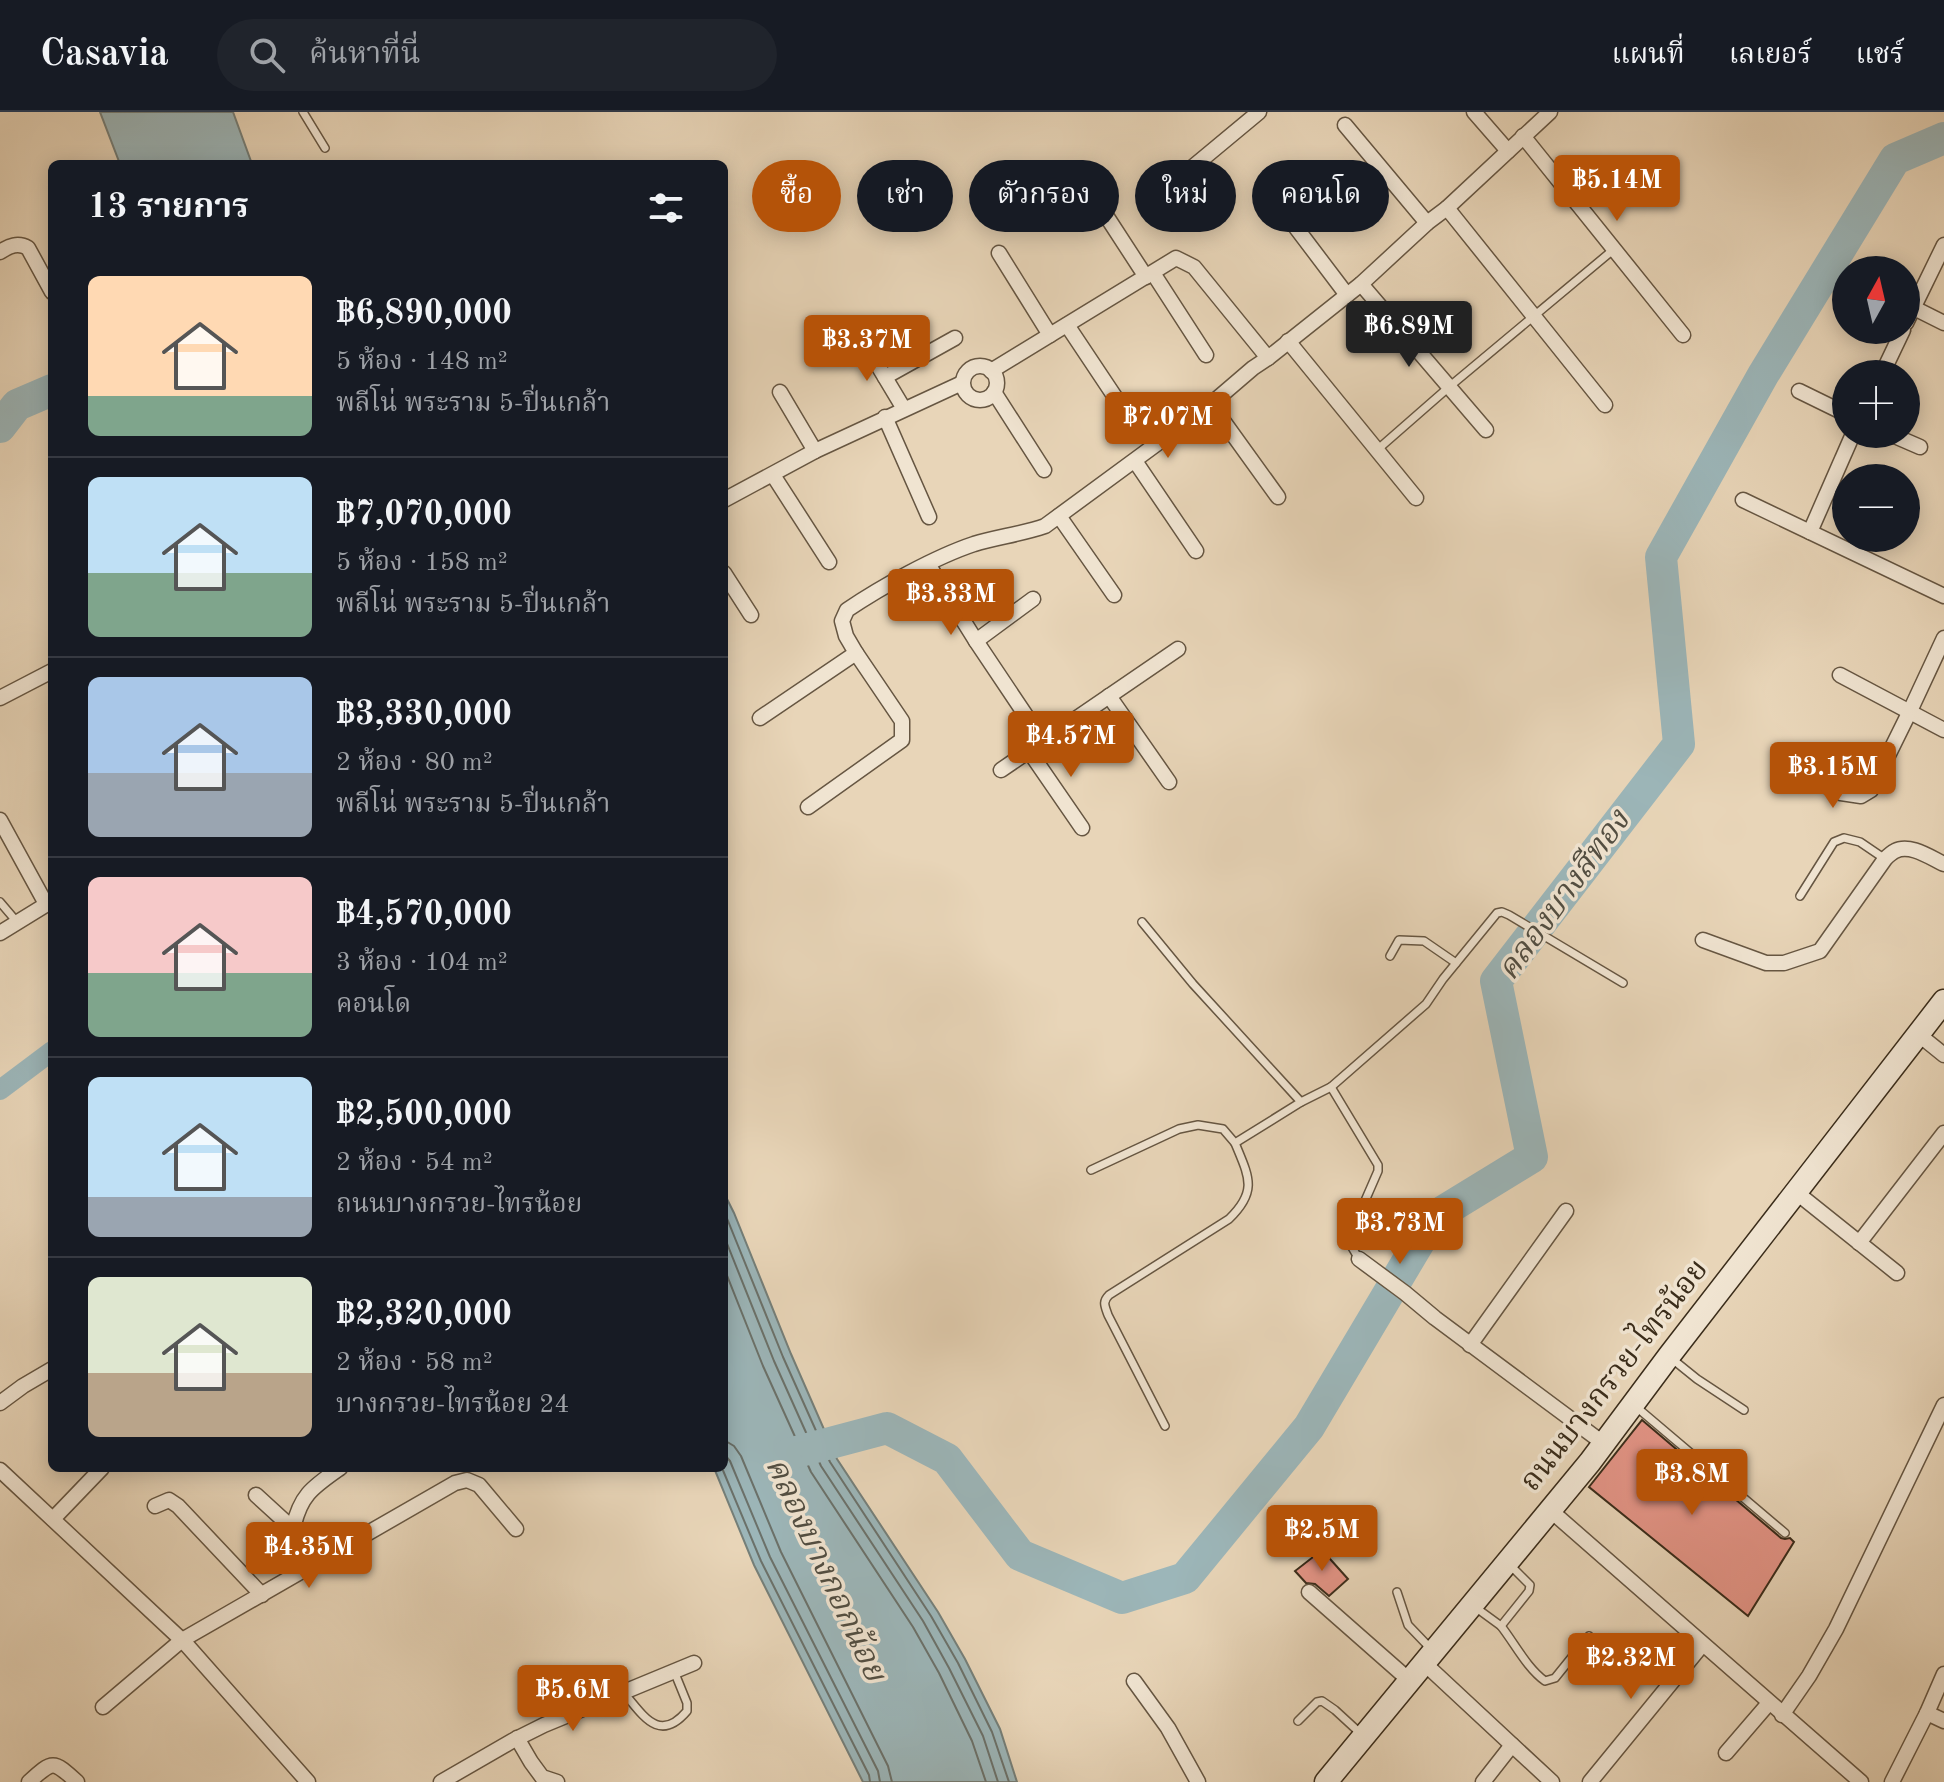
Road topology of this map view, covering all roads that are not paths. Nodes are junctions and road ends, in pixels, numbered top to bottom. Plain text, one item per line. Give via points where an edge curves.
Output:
1 (303, 112) edge
2 (1259, 112) edge
3 (1474, 112) edge
4 (1550, 112) edge
5 (1345, 125) dead end
6 (1523, 136) junction
7 (325, 148) dead end
8 (1508, 151) junction
9 (1201, 160) edge
10 (1447, 208) junction
11 (1427, 223) junction
12 (1119, 232) edge
13 (1299, 232) edge
14 (1944, 245) edge
15 (1614, 249) junction
16 (0, 252) edge
17 (999, 253) dead end
18 (1150, 275) junction
19 (1361, 284) junction
20 (48, 285) edge
21 (1920, 287) edge
22 (1347, 295) junction
23 (1920, 310) edge
24 (1534, 316) junction
25 (1944, 323) edge
26 (1067, 325) junction
27 (1050, 335) junction
28 (1683, 335) dead end
29 (955, 338) dead end
30 (862, 339) dead end
31 (1288, 341) junction
32 (1206, 355) dead end
33 (1268, 358) junction
34 (991, 371) junction
35 (885, 377) junction
36 (962, 383) junction
37 (1449, 387) junction
38 (1799, 391) dead end
39 (780, 392) dead end
40 (994, 392) junction
41 (1211, 404) junction
42 (1605, 405) dead end
43 (1832, 407) edge
44 (904, 409) junction
45 (885, 417) junction
46 (1129, 418) dead end
47 (1486, 430) dead end
48 (1847, 448) edge
49 (1377, 450) junction
50 (815, 451) junction
51 (1135, 461) junction
52 (1044, 470) dead end
53 (773, 475) junction
54 (728, 494) edge
55 (1278, 497) dead end
56 (1416, 498) dead end
57 (1743, 500) dead end
58 (1059, 516) junction
59 (929, 517) dead end
60 (1810, 532) junction
61 (1196, 551) dead end
62 (829, 562) dead end
63 (928, 564) junction
64 (728, 583) edge
65 (1114, 595) dead end
66 (1944, 596) edge
67 (1033, 599) dead end
68 (751, 615) dead end
69 (1944, 638) edge
70 (976, 641) junction
71 (1178, 649) dead end
72 (856, 653) junction
73 (48, 673) edge
74 (1840, 675) dead end
75 (1109, 696) junction
76 (0, 698) edge
77 (1910, 711) junction
78 (760, 718) dead end
79 (1944, 730) edge
80 (1043, 741) junction
81 (1029, 751) junction
82 (1001, 770) dead end
83 (1795, 771) dead end
84 (1169, 782) dead end
85 (808, 807) dead end
86 (0, 820) edge
87 (1082, 828) dead end
88 (1885, 859) junction
89 (1944, 864) edge
90 (1800, 896) dead end
91 (48, 900) edge
92 (0, 902) edge
93 (48, 903) edge
94 (17, 922) junction
95 (1142, 922) dead end
96 (0, 933) edge
97 (1703, 940) dead end
98 (1390, 956) dead end
99 (1456, 963) junction
100 (1623, 983) dead end
101 (1944, 1001) edge
102 (1918, 1034) junction
103 (1944, 1055) edge
104 (1331, 1087) junction
105 (1301, 1102) junction
106 (1944, 1133) edge
107 (1235, 1143) junction
108 (1091, 1170) dead end
109 (1797, 1193) junction
110 (1566, 1211) dead end
111 (1859, 1243) junction
112 (1359, 1259) joint
113 (1897, 1273) dead end
114 (1470, 1345) junction
115 (1669, 1356) junction
116 (48, 1371) edge
117 (23, 1386) junction
118 (0, 1387) edge
119 (0, 1403) edge
120 (1633, 1404) junction
121 (1944, 1405) edge
122 (1744, 1410) dead end
123 (1165, 1426) dead end
124 (1603, 1443) junction
125 (0, 1470) edge
126 (98, 1472) edge
127 (335, 1472) edge
128 (256, 1495) dead end
129 (155, 1506) dead end
130 (1550, 1510) junction
131 (53, 1519) junction
132 (293, 1529) junction
133 (516, 1529) dead end
134 (1785, 1533) dead end
135 (321, 1560) junction
136 (1508, 1563) junction
137 (1309, 1592) dead end
138 (1397, 1592) dead end
139 (262, 1595) junction
140 (1473, 1605) junction
141 (1501, 1626) junction
142 (1589, 1636) dead end
143 (182, 1640) junction
144 (1702, 1645) junction
145 (694, 1663) dead end
146 (1422, 1665) junction
147 (674, 1671) junction
148 (1944, 1674) edge
149 (1134, 1681) dead end
150 (623, 1691) junction
151 (1769, 1703) junction
152 (103, 1707) dead end
153 (1927, 1713) junction
154 (1782, 1715) junction
155 (1298, 1721) dead end
156 (1944, 1721) edge
157 (1363, 1736) junction
158 (517, 1738) junction
159 (1512, 1745) junction
160 (1726, 1753) dead end
161 (1852, 1779) edge
162 (29, 1782) edge
163 (77, 1782) edge
164 (307, 1782) edge
165 (441, 1782) edge
166 (557, 1782) edge
167 (1198, 1782) edge
168 (1326, 1782) edge
169 (1483, 1782) edge
170 (1552, 1782) edge
171 (1590, 1782) edge
172 (1892, 1782) edge

1 - 7 lane
2 - 9 street
3 - 8 street
4 - 6 street
5 - 11 street
6 - 8 street
6 - 15 street
8 - 10 street
10 - 11 street
10 - 24 street
11 - 19 street
12 - 18 street
13 - 22 street
14 - 21 street
15 - 24 lane
15 - 28 street
16 - 20 street via 15,245 28,248
17 - 27 street
18 - 26 street
18 - 32 street
18 - 33 street via 1176,258 1194,267
19 - 22 street
19 - 37 street
22 - 31 street
23 - 25 street
24 - 37 lane
24 - 42 street
26 - 27 street
26 - 46 street
27 - 34 street
29 - 35 street
30 - 35 street
31 - 33 street
31 - 49 street
33 - 41 street
34 - 36 street via 971,369
34 - 40 street
35 - 44 street
36 - 40 street via 975,400
36 - 44 street
37 - 47 street
37 - 49 lane
38 - 43 street
39 - 50 street
40 - 52 street
41 - 51 street
41 - 55 street
44 - 45 street
45 - 50 street
45 - 59 street
48 - 60 street
49 - 56 street
50 - 53 street
51 - 58 street
51 - 61 street
53 - 54 street
53 - 62 street
57 - 60 street
58 - 63 street via 1045,526 969,546
58 - 65 street
60 - 66 street
63 - 70 street
63 - 72 street via 847,610 842,621
64 - 68 street
67 - 70 street
69 - 77 street
70 - 80 street
71 - 75 street
72 - 78 street
72 - 85 street via 902,721 902,740
73 - 76 street
74 - 77 street
75 - 80 street
75 - 84 street
77 - 79 street
77 - 83 street via 1871,790 1861,796 1841,793
80 - 81 street
81 - 82 street
81 - 87 street
86 - 91 street
88 - 89 street via 1904,849
88 - 90 lane via 1860,842 1834,842
88 - 97 street via 1820,951 1766,963
92 - 94 lane
93 - 94 street
94 - 96 street
95 - 105 lane
98 - 99 lane via 1399,940 1424,941
99 - 100 lane via 1493,916 1502,912
99 - 104 lane via 1426,1004
101 - 102 main road, ถนนบางกรวย-ไทรน้อย
102 - 103 street
102 - 109 main road, ถนนบางกรวย-ไทรน้อย
104 - 105 lane
104 - 112 lane via 1378,1165 1351,1233 1350,1244
105 - 107 lane
106 - 111 street
107 - 108 lane via 1223,1129 1198,1125
107 - 123 lane via 1248,1175 1241,1207 1105,1299 1108,1315
109 - 111 street
109 - 115 main road, ถนนบางกรวย-ไทรน้อย
110 - 114 street
111 - 113 street
112 - 114 street
114 - 124 street
115 - 120 main road, ถนนบางกรวย-ไทรน้อย
115 - 122 lane
116 - 117 street
117 - 118 street
117 - 119 street
120 - 124 main road, ถนนบางกรวย-ไทรน้อย
120 - 134 lane
121 - 154 street via 1836,1629
124 - 130 main road, ถนนบางกรวย-ไทรน้อย
125 - 131 street
126 - 131 street
127 - 132 street via 301,1501
128 - 132 street
129 - 139 street via 169,1500 178,1506
130 - 136 main road, ถนนบางกรวย-ไทรน้อย
130 - 144 street
131 - 143 street
132 - 135 street
133 - 135 street via 479,1485 467,1480
135 - 139 street
136 - 140 main road, ถนนบางกรวย-ไทรน้อย
136 - 141 lane via 1530,1585
137 - 146 street
138 - 146 lane
139 - 143 street
140 - 141 lane
140 - 146 main road, ถนนบางกรวย-ไทรน้อย
141 - 142 lane via 1545,1681 1555,1678
143 - 152 street
143 - 164 street
144 - 151 street
144 - 171 street
145 - 147 street
146 - 157 main road, ถนนบางกรวย-ไทรน้อย
146 - 159 street
147 - 150 street
147 - 150 lane via 687,1711 672,1723 650,1723
148 - 153 street
149 - 167 street
150 - 158 street
151 - 154 street
151 - 160 street
153 - 156 street
153 - 172 street
154 - 161 street
155 - 157 lane via 1322,1701
157 - 168 main road, ถนนบางกรวย-ไทรน้อย
158 - 165 street
158 - 166 street via 542,1777
159 - 169 street
159 - 170 street
162 - 163 street via 51,1765 60,1766

